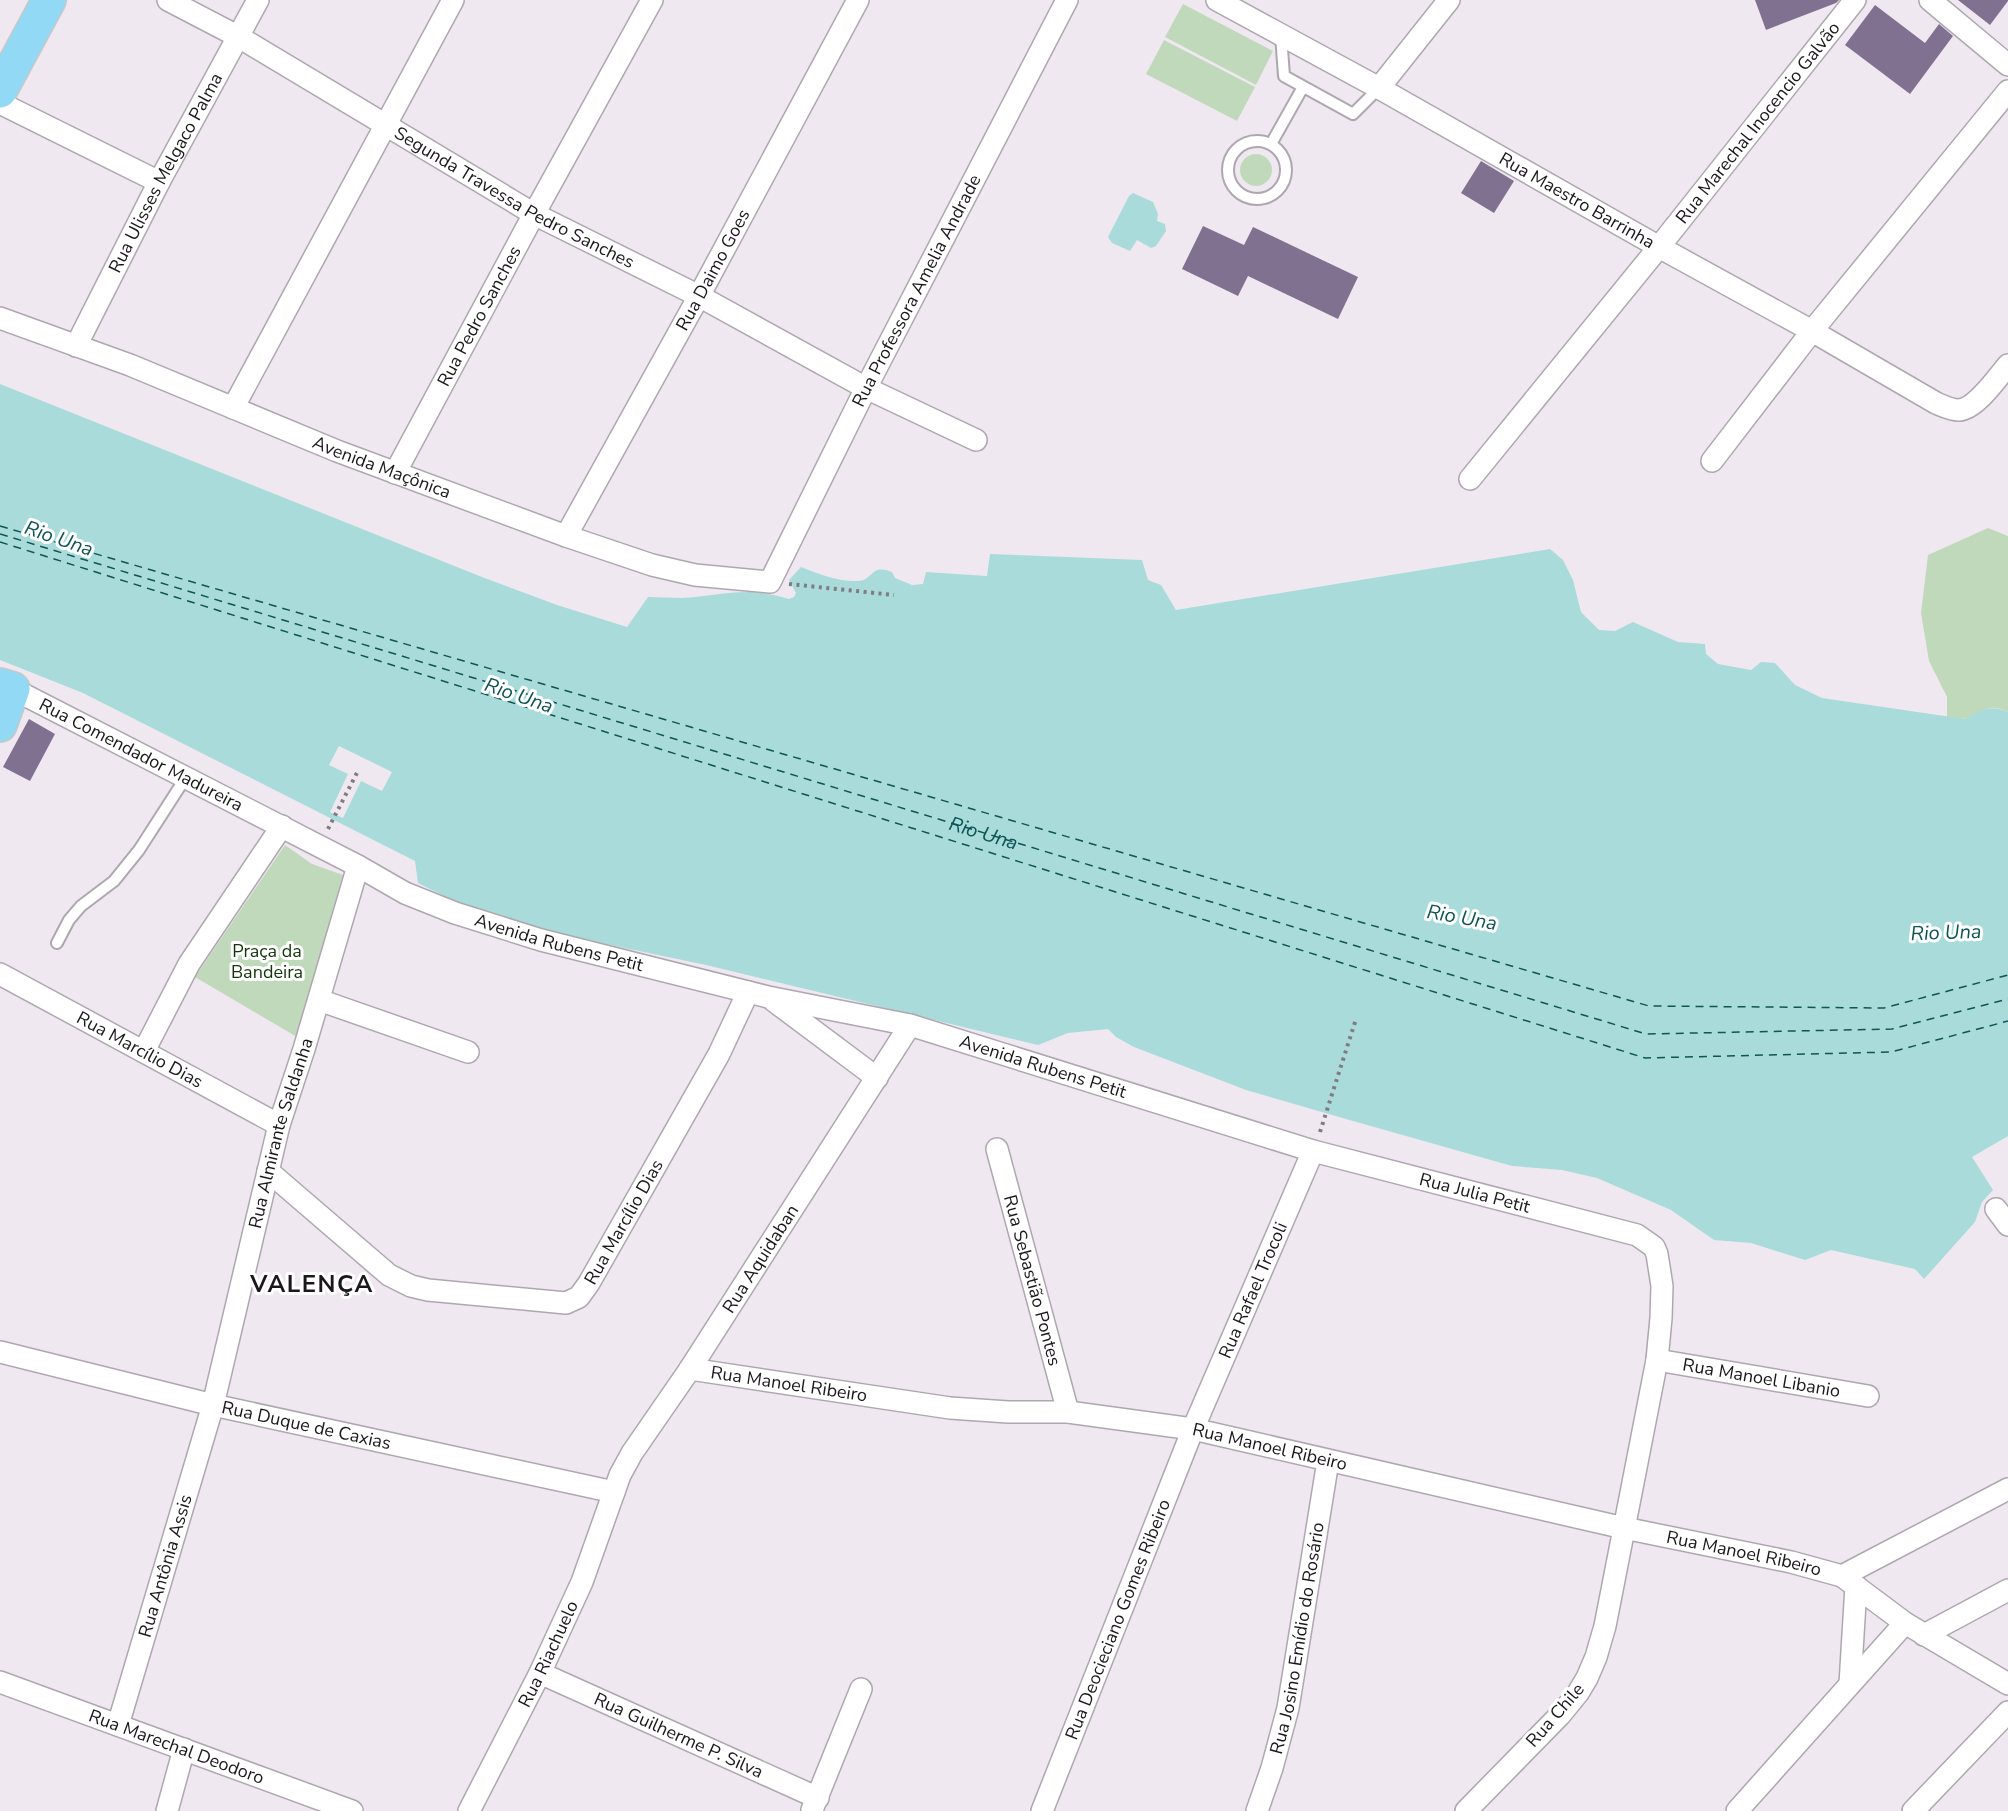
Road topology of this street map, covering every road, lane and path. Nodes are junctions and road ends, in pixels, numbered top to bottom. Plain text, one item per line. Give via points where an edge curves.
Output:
1 (49, 0) edge
2 (168, 0) edge
3 (258, 0) edge
4 (453, 0) edge
5 (652, 0) edge
6 (858, 0) edge
7 (1067, 0) edge
8 (1217, 0) edge
9 (1449, 0) edge
10 (1855, 0) edge
11 (1930, 0) edge
12 (1281, 35) junction
13 (239, 37) junction
14 (2008, 65) edge
15 (1303, 87) junction
16 (1379, 88) junction
17 (0, 91) edge
18 (2008, 91) edge
19 (0, 103) edge
20 (386, 126) junction
21 (1271, 144) junction
22 (159, 182) junction
23 (534, 214) junction
24 (1659, 247) junction
25 (699, 296) junction
26 (0, 318) edge
27 (1812, 331) junction
28 (76, 346) junction
29 (2008, 365) edge
30 (866, 388) junction
31 (233, 408) junction
32 (976, 440) dead end
33 (1712, 461) dead end
34 (395, 473) junction
35 (1470, 479) dead end
36 (566, 536) junction
37 (770, 582) junction
38 (894, 595) dead end
39 (7, 687) edge
40 (0, 725) edge
41 (359, 769) dead end
42 (186, 777) junction
43 (282, 826) junction
44 (320, 846) junction
45 (358, 866) junction
46 (57, 944) dead end
47 (0, 974) edge
48 (758, 994) junction
49 (319, 1000) junction
50 (1356, 1019) dead end
51 (910, 1025) junction
52 (144, 1051) junction
53 (468, 1052) dead end
54 (877, 1078) junction
55 (279, 1125) junction
56 (997, 1149) dead end
57 (1313, 1151) junction
58 (268, 1171) junction
59 (1637, 1235) joint
60 (0, 1352) edge
61 (1658, 1360) junction
62 (690, 1369) junction
63 (1868, 1396) dead end
64 (213, 1406) junction
65 (1068, 1412) junction
66 (1193, 1429) junction
67 (1328, 1461) junction
68 (2008, 1489) edge
69 (614, 1492) junction
70 (1624, 1528) junction
71 (1849, 1581) junction
72 (2008, 1590) edge
73 (1905, 1623) junction
74 (1924, 1635) junction
75 (540, 1673) junction
76 (0, 1682) edge
77 (1850, 1684) junction
78 (2008, 1684) edge
79 (861, 1689) dead end
80 (2008, 1712) edge
81 (118, 1725) junction
82 (184, 1749) junction
83 (815, 1804) edge
84 (167, 1811) edge
85 (352, 1811) edge
86 (469, 1811) edge
87 (1042, 1811) edge
88 (1257, 1811) edge
89 (1466, 1811) edge
90 (1737, 1811) edge
91 (1913, 1811) edge

1 - 17 main road
2 - 13 street, Segunda Travessa Pedro Sanches
3 - 13 street, Rua Ulisses Melgaco Palma
4 - 20 street
5 - 23 street, Rua Pedro Sanches
6 - 25 street, Rua Daimo Goes
7 - 30 street, Rua Professora Amelia Andrade
8 - 12 street, Rua Maestro Barrinha
9 - 16 street
10 - 24 street, Rua Marechal Inocencio Galvão
11 - 14 street
12 - 15 lane via 1284,76
12 - 16 street, Rua Maestro Barrinha
13 - 20 street, Segunda Travessa Pedro Sanches
13 - 22 street, Rua Ulisses Melgaco Palma
15 - 16 lane via 1353,114
15 - 21 lane
16 - 24 street, Rua Maestro Barrinha
18 - 27 street
19 - 22 street
20 - 23 street, Segunda Travessa Pedro Sanches
20 - 31 street
21 - 21 lane via 1251,141 1230,159 1228,178 1240,194 1258,200 1268,198 1282,185 1286,177 1284,158
22 - 28 street, Rua Ulisses Melgaco Palma
23 - 25 street, Segunda Travessa Pedro Sanches
23 - 34 street, Rua Pedro Sanches
24 - 27 street, Rua Maestro Barrinha
24 - 35 street, Rua Marechal Inocencio Galvão
25 - 30 street, Segunda Travessa Pedro Sanches
25 - 36 street, Rua Daimo Goes
26 - 28 street, Avenida Maçônica
27 - 29 street, Rua Maestro Barrinha via 1952,409 1969,406
27 - 33 street
28 - 31 street, Avenida Maçônica
30 - 32 street, Segunda Travessa Pedro Sanches
30 - 37 street, Rua Professora Amelia Andrade
31 - 34 street, Avenida Maçônica
34 - 36 street, Avenida Maçônica
36 - 37 street, Avenida Maçônica via 652,566 695,576
37 - 38 path
39 - 40 main road
39 - 42 street, Rua Comendador Madureira
41 - 44 path
42 - 43 street, Rua Comendador Madureira
42 - 46 lane via 139,850 114,881 81,906
43 - 44 street
43 - 52 street via 189,964
44 - 45 street
45 - 48 street, Avenida Rubens Petit via 405,893 455,913 541,940
45 - 49 street, Rua Almirante Saldanha
47 - 52 street, Rua Marcílio Dias
48 - 51 street, Avenida Rubens Petit
48 - 54 street, Avenida Rubens Petit
48 - 58 street, Rua Marcílio Dias via 589,1283 579,1297 566,1303 411,1286 389,1275
49 - 53 street
49 - 55 street, Rua Almirante Saldanha
50 - 57 path
51 - 54 street, Rua Aquidaban
51 - 57 street, Avenida Rubens Petit
52 - 55 street, Rua Marcílio Dias
54 - 62 street, Rua Aquidaban
55 - 58 street, Rua Almirante Saldanha
56 - 65 street, Rua Sebastião Pontes
57 - 59 street, Rua Julia Petit
57 - 66 street, Rua Rafael Trocoli
58 - 64 street, Rua Almirante Saldanha
59 - 61 street, Rua Chile via 1654,1247 1660,1264
60 - 64 street, Rua Duque de Caxias
61 - 63 street, Rua Manoel Libanio
61 - 70 street, Rua Chile
62 - 65 street, Rua Manoel Ribeiro via 950,1408
62 - 69 street, Rua Aquidaban via 632,1453
64 - 69 street, Rua Duque de Caxias
64 - 81 street, Rua Antônia Assis
65 - 66 street, Rua Manoel Ribeiro
66 - 67 street, Rua Manoel Ribeiro
66 - 87 street, Rua Deocieciano Gomes Ribeiro
67 - 70 street, Rua Manoel Ribeiro
67 - 88 street, Rua Josino Emídio do Rosário via 1288,1708
68 - 71 street
69 - 75 street, Rua Riachuelo via 582,1582
70 - 71 street, Rua Manoel Ribeiro via 1791,1562
70 - 89 street, Rua Chile via 1605,1626 1587,1678 1560,1714
71 - 73 street
71 - 77 street
72 - 74 street
73 - 74 street
73 - 77 street
74 - 78 street
75 - 83 street, Rua Guilherme P. Silva
75 - 86 street, Rua Riachuelo
76 - 81 street, Rua Marechal Deodoro
77 - 90 street
79 - 83 street, Rua Guilherme P. Silva
80 - 91 street
81 - 82 street, Rua Marechal Deodoro
82 - 84 street
82 - 85 street, Rua Marechal Deodoro

